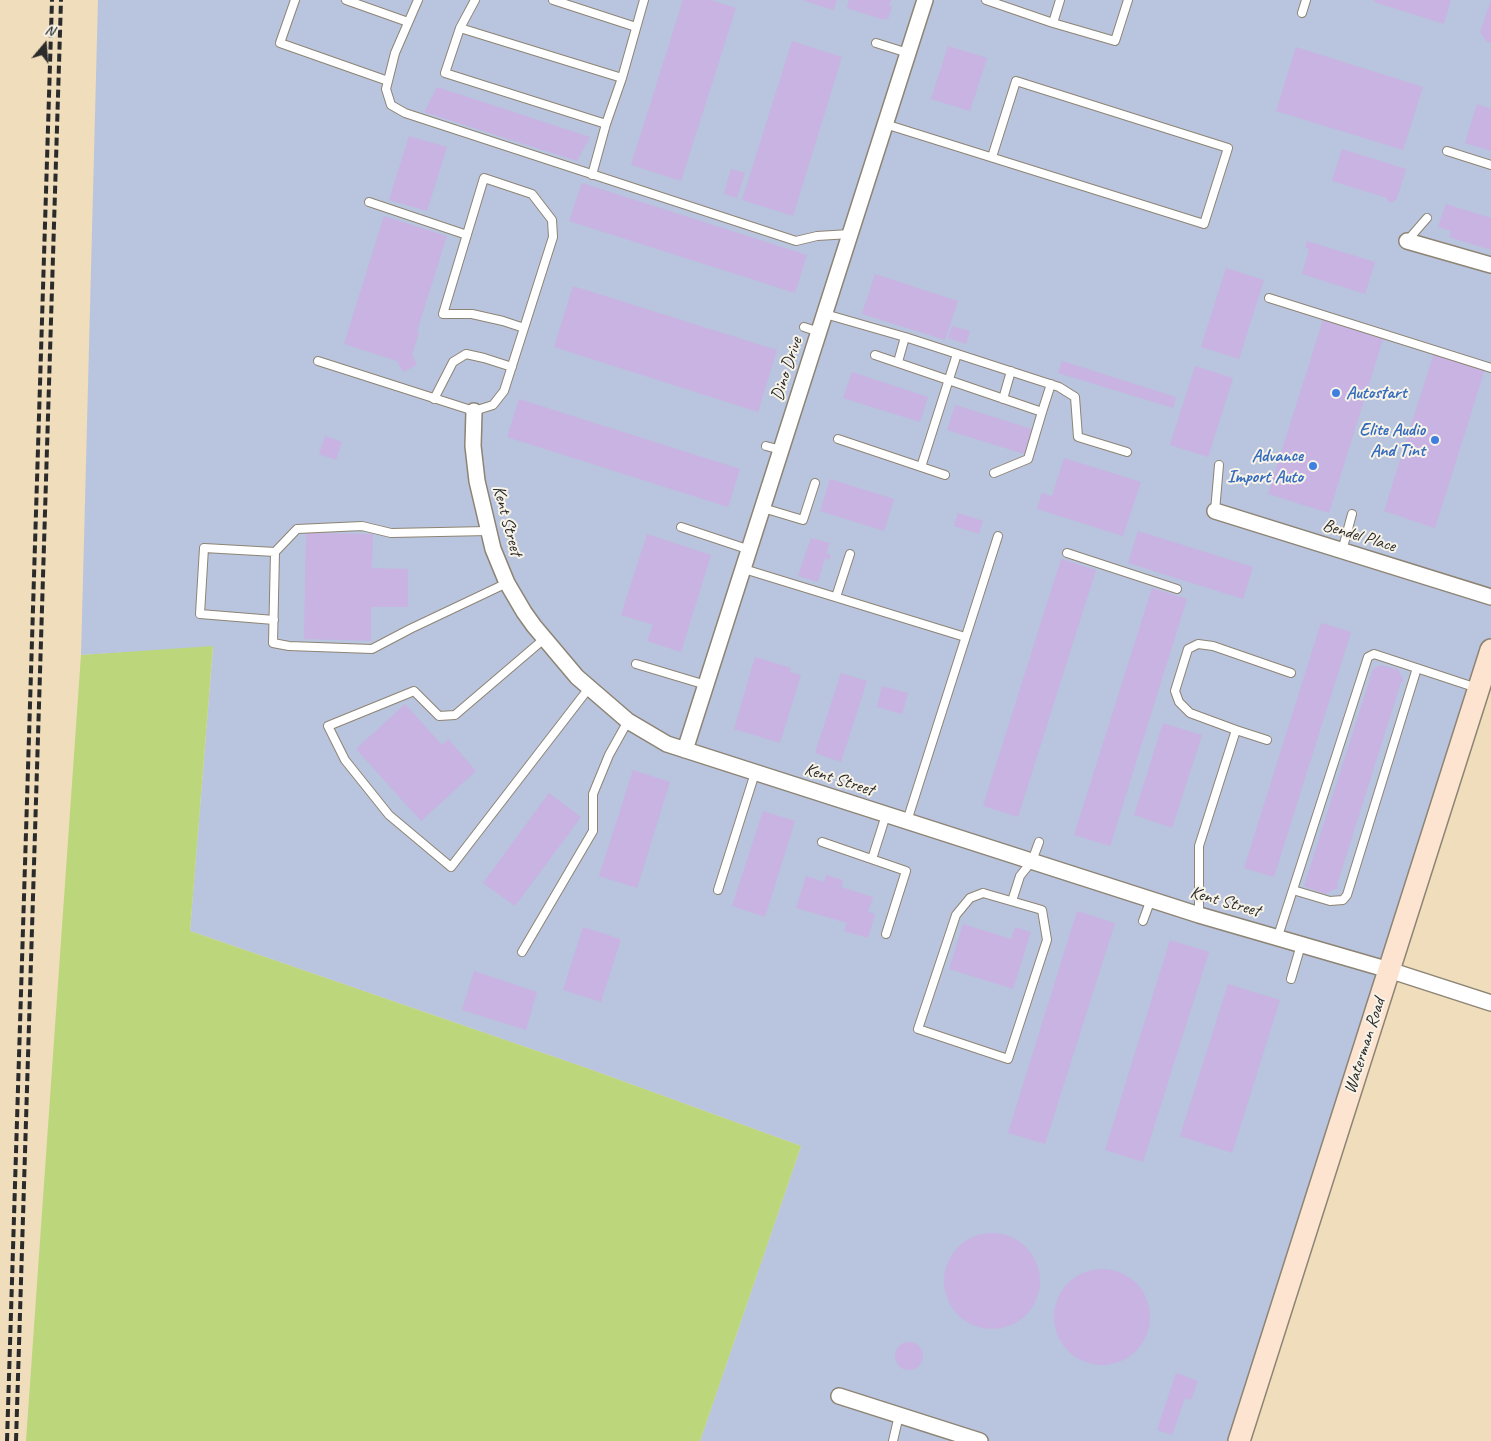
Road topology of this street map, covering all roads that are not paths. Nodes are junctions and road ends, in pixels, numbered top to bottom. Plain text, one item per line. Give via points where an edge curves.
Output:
1 (295, 0) edge
2 (346, 0) edge
3 (418, 0) edge
4 (474, 0) edge
5 (554, 0) edge
6 (644, 0) edge
7 (925, 0) edge
8 (986, 0) edge
9 (1060, 0) edge
10 (1128, 0) edge
11 (1306, 0) edge
12 (1302, 13) dead end
13 (408, 22) junction
14 (1053, 23) junction
15 (636, 27) junction
16 (460, 28) junction
17 (876, 43) dead end
18 (908, 52) junction
19 (622, 78) junction
20 (388, 81) junction
21 (606, 124) junction
22 (886, 124) junction
23 (1447, 150) dead end
24 (992, 157) junction
25 (1491, 165) edge
26 (592, 175) junction
27 (369, 202) dead end
28 (1427, 218) dead end
29 (850, 234) junction
30 (466, 235) junction
31 (1407, 241) joint
32 (1491, 265) edge
33 (1269, 298) dead end
34 (825, 314) junction
35 (804, 327) dead end
36 (524, 328) junction
37 (819, 332) junction
38 (905, 337) junction
39 (957, 354) junction
40 (875, 355) dead end
41 (318, 361) dead end
42 (898, 362) junction
43 (512, 367) junction
44 (1491, 368) edge
45 (1011, 371) junction
46 (948, 380) junction
47 (1051, 384) junction
48 (434, 399) junction
49 (1003, 399) junction
50 (474, 411) junction
51 (1042, 412) junction
52 (838, 439) dead end
53 (766, 446) dead end
54 (781, 450) junction
55 (1126, 452) dead end
56 (1219, 465) dead end
57 (921, 467) junction
58 (994, 473) dead end
59 (945, 475) dead end
60 (816, 483) dead end
61 (763, 508) junction
62 (1215, 511) joint
63 (1352, 514) dead end
64 (681, 527) dead end
65 (488, 531) junction
66 (998, 536) dead end
67 (750, 550) junction
68 (1342, 551) junction
69 (275, 552) junction
70 (1067, 553) dead end
71 (850, 554) dead end
72 (744, 569) junction
73 (507, 582) junction
74 (1178, 589) dead end
75 (836, 596) junction
76 (1491, 597) edge
77 (274, 620) junction
78 (965, 637) junction
79 (544, 639) junction
80 (1491, 650) edge
81 (636, 664) dead end
82 (1417, 668) junction
83 (1291, 673) dead end
84 (706, 685) junction
85 (589, 688) junction
86 (1479, 688) junction
87 (628, 721) junction
88 (1236, 730) junction
89 (1267, 740) dead end
90 (685, 750) junction
91 (755, 773) junction
92 (886, 815) junction
93 (907, 821) junction
94 (822, 842) dead end
95 (1039, 842) dead end
96 (872, 859) junction
97 (1032, 862) junction
98 (718, 890) dead end
99 (1293, 890) junction
100 (1151, 899) junction
101 (1012, 901) junction
102 (1198, 915) junction
103 (1144, 921) dead end
104 (886, 934) dead end
105 (1278, 936) junction
106 (1301, 945) junction
107 (522, 952) dead end
108 (1389, 970) junction
109 (1291, 979) dead end
110 (1491, 1003) edge
111 (839, 1396) dead end
112 (899, 1415) junction
113 (893, 1441) edge
114 (980, 1441) edge
115 (1239, 1441) edge

1 - 20 lane via 280,43
2 - 13 lane
3 - 13 lane
4 - 16 lane
5 - 15 lane
6 - 15 lane
7 - 18 street, Dino Drive
8 - 14 lane
9 - 14 lane
10 - 14 lane via 1116,41
11 - 12 lane
13 - 20 lane via 394,53
15 - 19 lane
16 - 19 lane
16 - 21 lane via 445,73
17 - 18 lane
18 - 22 street, Dino Drive
19 - 21 lane
20 - 26 lane via 386,89 391,105 405,113
21 - 26 lane
22 - 24 lane
22 - 29 street, Dino Drive
23 - 25 lane
24 - 24 lane via 1204,224 1228,148 1016,81
26 - 29 lane via 796,241
27 - 30 lane
28 - 31 lane
29 - 34 street, Dino Drive
30 - 36 lane via 443,314 472,314
30 - 36 lane via 484,178 532,194 552,220 553,237
31 - 32 street
33 - 44 lane
34 - 37 street, Dino Drive
34 - 38 lane
35 - 37 lane
36 - 43 lane
37 - 54 street, Dino Drive
38 - 39 lane
38 - 42 lane
39 - 45 lane
39 - 46 lane
40 - 42 lane
41 - 48 lane
42 - 46 lane
43 - 48 lane via 466,354 453,362
43 - 50 lane via 504,391 493,405
45 - 47 lane
45 - 49 lane
46 - 49 lane
46 - 57 lane
47 - 51 lane
47 - 55 lane via 1074,397 1078,437
48 - 50 lane
49 - 51 lane
50 - 65 street, Kent Street via 477,481
51 - 58 lane via 1028,459
52 - 57 lane
53 - 54 lane
54 - 61 street, Dino Drive
56 - 62 lane
57 - 59 lane
60 - 61 lane via 803,520
61 - 67 street, Dino Drive
62 - 68 street, Bendel Place
63 - 68 lane
64 - 67 lane
65 - 69 lane via 391,533 362,526 297,529
65 - 73 street, Kent Street
66 - 78 lane
67 - 72 street, Dino Drive
68 - 76 street, Bendel Place
69 - 77 lane
69 - 77 lane via 204,548 200,614
70 - 74 lane
71 - 75 lane
72 - 75 lane
72 - 84 street, Dino Drive
73 - 77 lane via 372,649 273,643
73 - 79 street, Kent Street
75 - 78 lane
78 - 93 lane
79 - 85 street, Kent Street
79 - 85 lane via 455,715 439,716 414,691 328,726 345,760 389,815 452,867
80 - 86 main road, Waterman Road
81 - 84 lane
82 - 86 lane
82 - 99 lane via 1347,895 1343,900 1330,901
82 - 99 lane via 1374,654 1368,657
83 - 88 lane via 1213,646 1198,644 1188,649 1175,691 1179,702 1190,713
84 - 90 street, Dino Drive
85 - 87 street, Kent Street
86 - 108 main road, Waterman Road
87 - 90 street, Kent Street via 667,744
87 - 107 lane via 593,794 593,831
88 - 89 lane
88 - 102 lane via 1199,846
90 - 91 street, Kent Street
91 - 92 street, Kent Street
91 - 98 lane
92 - 93 street, Kent Street
92 - 96 lane
93 - 97 street, Kent Street
94 - 96 lane
95 - 97 lane
96 - 104 lane via 906,871
97 - 100 street, Kent Street
97 - 101 lane via 1020,876
99 - 105 lane
100 - 102 street, Kent Street
100 - 103 lane
101 - 101 lane via 1042,910 1047,940 1008,1059 918,1029 956,915 970,898 984,893
102 - 105 street, Kent Street
105 - 106 street, Kent Street
106 - 108 street, Kent Street
106 - 109 lane
108 - 110 street, Kent Street
108 - 115 main road, Waterman Road
111 - 112 street
112 - 113 lane
112 - 114 street

